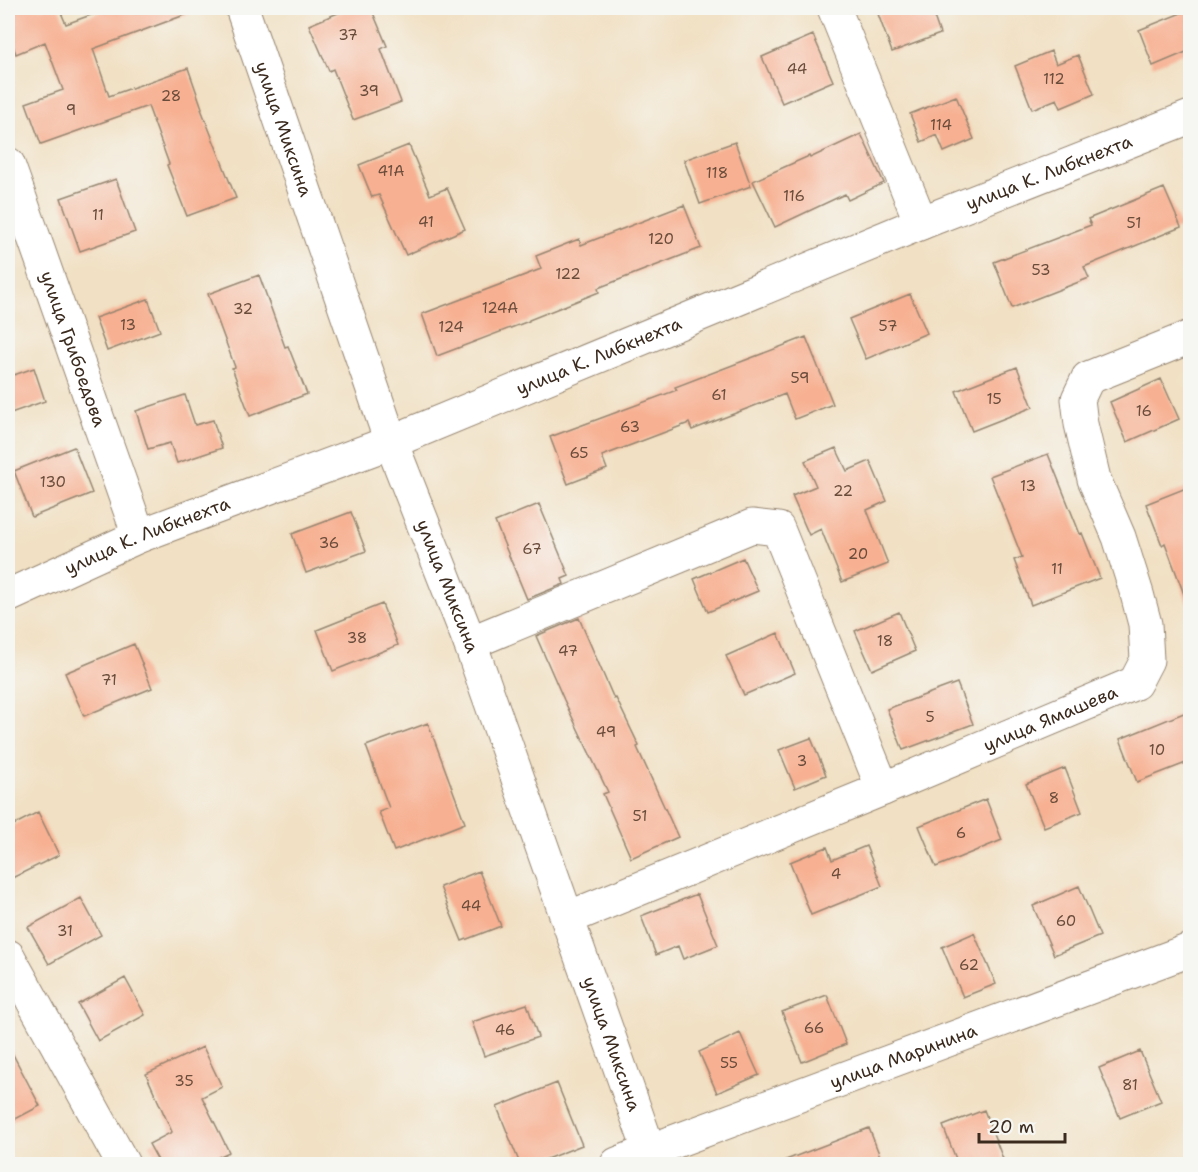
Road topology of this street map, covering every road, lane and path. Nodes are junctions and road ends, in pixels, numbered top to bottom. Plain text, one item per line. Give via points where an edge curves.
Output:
1 (242, 8) edge
2 (834, 8) edge
3 (1191, 117) edge
4 (8, 164) edge
5 (921, 223) junction
6 (1191, 337) edge
7 (390, 442) junction
8 (139, 536) junction
9 (8, 596) edge
10 (470, 643) junction
11 (883, 789) junction
12 (568, 918) junction
13 (1191, 950) edge
14 (8, 956) edge
15 (651, 1158) edge
16 (123, 1164) edge
17 (617, 1164) edge

1 - 7 street, улица Миксина
2 - 5 street
3 - 5 street, улица К. Либкнехта
4 - 8 street, улица Грибоедова
5 - 7 street, улица К. Либкнехта
6 - 11 street, улица Ямашева via 1088,378 1078,399 1094,479 1119,537 1145,624 1147,660 1135,683
7 - 8 street, улица К. Либкнехта
7 - 10 street, улица Миксина
8 - 9 street, улица К. Либкнехта
10 - 11 street via 752,526 778,529
10 - 12 street, улица Миксина
11 - 12 street, улица Ямашева
12 - 15 street, улица Миксина
13 - 15 street, улица Маринина
14 - 16 street
15 - 17 street, улица Маринина

